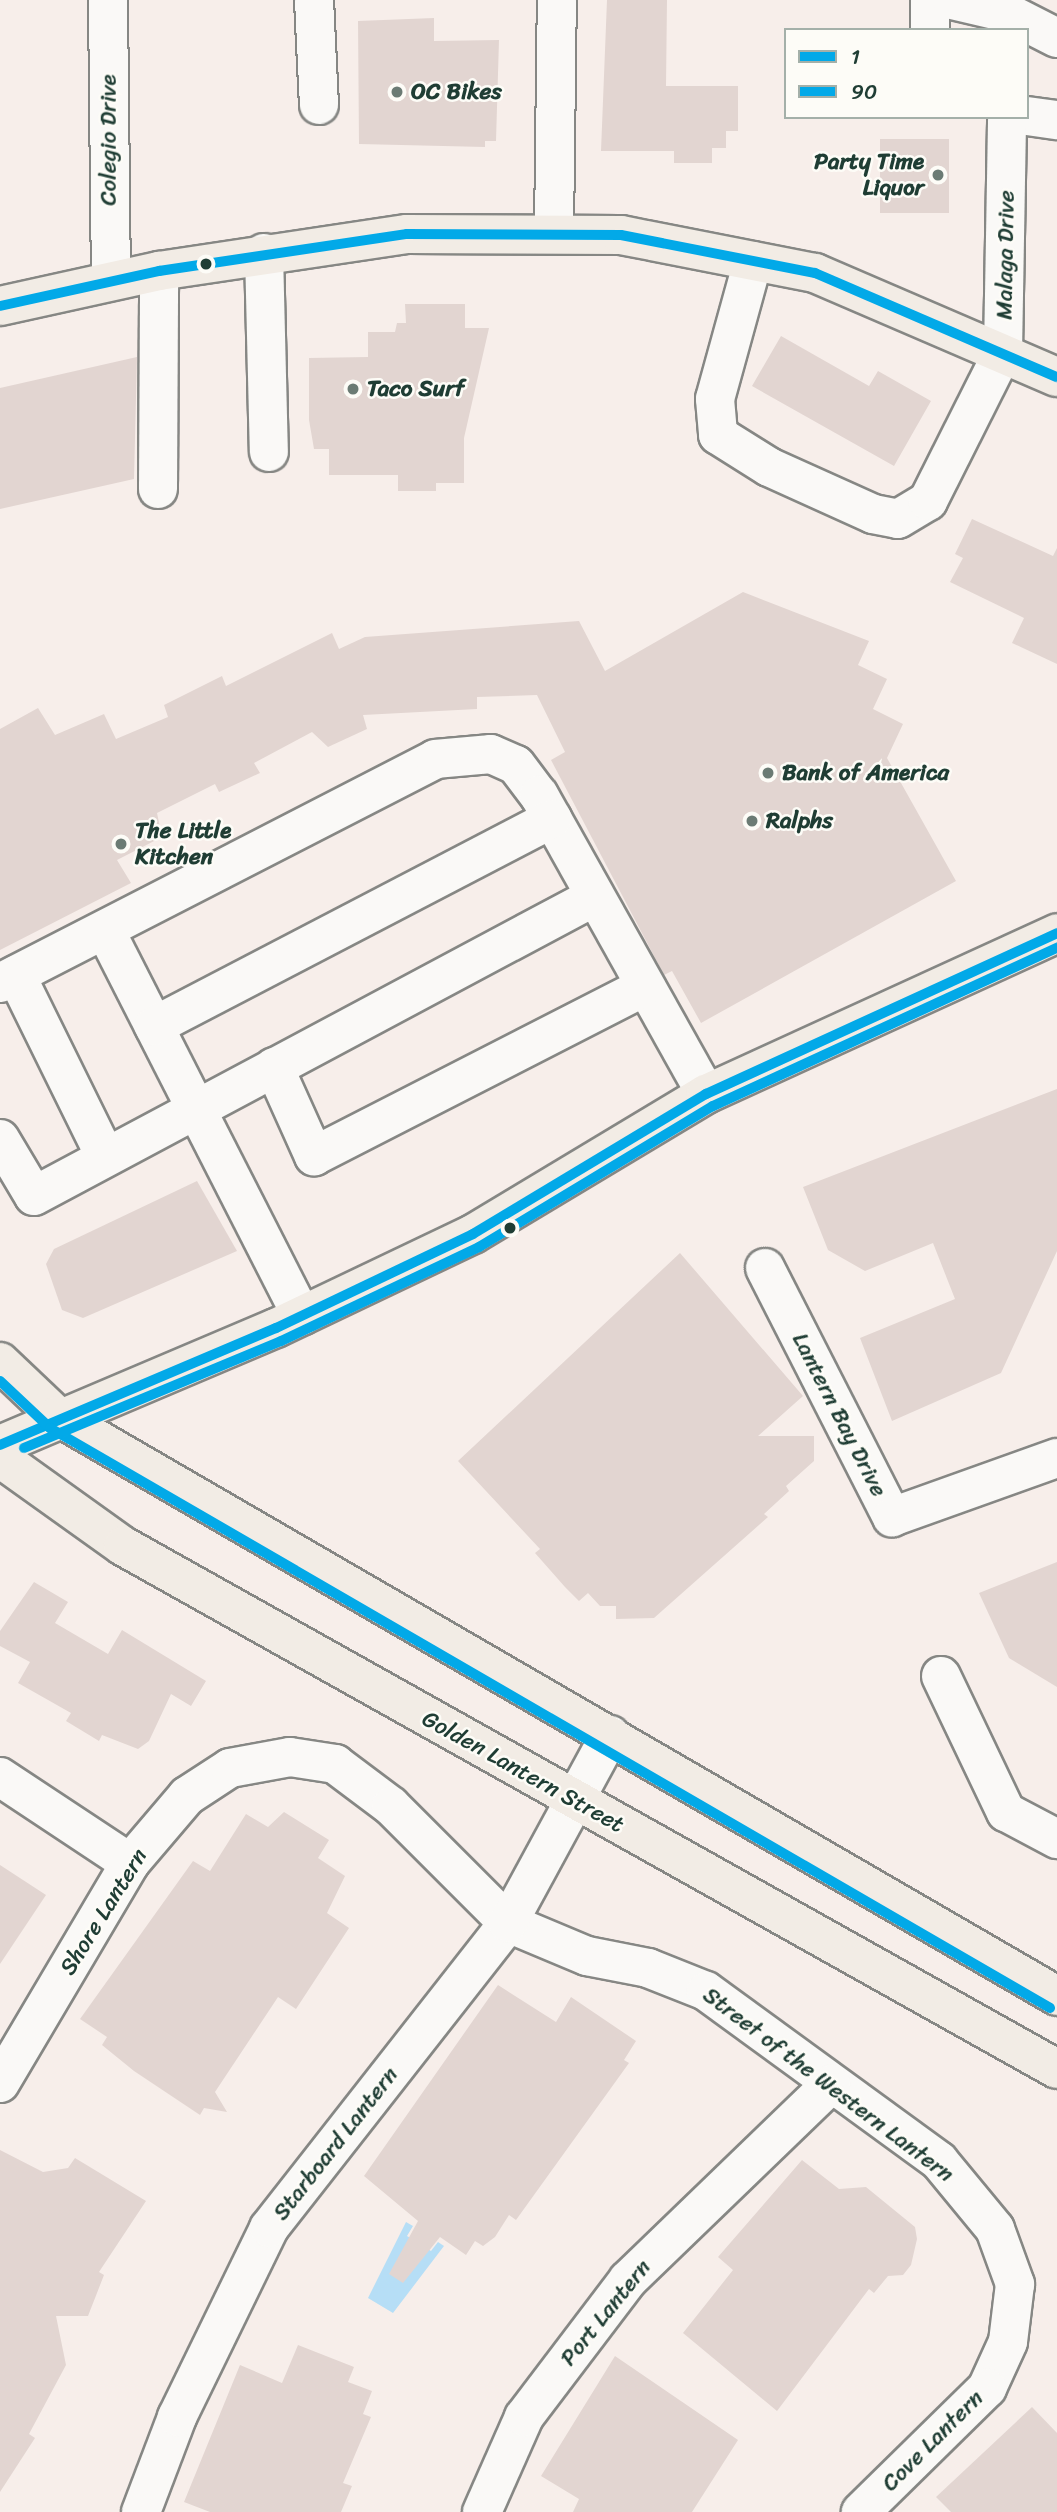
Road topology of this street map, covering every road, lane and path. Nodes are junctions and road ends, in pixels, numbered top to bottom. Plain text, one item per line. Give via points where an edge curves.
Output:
1 (108, 0) edge
2 (314, 0) edge
3 (557, 0) edge
4 (930, 0) edge
5 (952, 0) edge
6 (1008, 14) edge
7 (930, 28) edge
8 (1057, 38) edge
9 (319, 105) dead end
10 (1029, 116) edge
11 (1007, 119) edge
12 (1057, 120) edge
13 (554, 232) junction
14 (264, 253) junction
15 (753, 261) junction
16 (159, 271) junction
17 (111, 280) junction
18 (0, 306) edge
19 (1003, 352) junction
20 (1057, 377) edge
21 (269, 452) dead end
22 (158, 489) dead end
23 (552, 819) junction
24 (594, 897) junction
25 (105, 930) junction
26 (1057, 933) edge
27 (8, 979) edge
28 (642, 988) junction
29 (154, 1026) junction
30 (274, 1067) junction
31 (706, 1094) junction
32 (196, 1109) junction
33 (0, 1139) edge
34 (105, 1156) junction
35 (765, 1268) dead end
36 (302, 1316) junction
37 (0, 1362) edge
38 (0, 1414) edge
39 (57, 1416) junction
40 (0, 1445) edge
41 (0, 1458) edge
42 (1057, 1458) edge
43 (941, 1676) dead end
44 (610, 1735) junction
45 (0, 1777) edge
46 (576, 1802) junction
47 (1057, 1839) edge
48 (130, 1863) junction
49 (508, 1923) junction
50 (1057, 1996) edge
51 (1057, 2069) edge
52 (0, 2083) edge
53 (831, 2084) junction
54 (1015, 2284) joint
55 (141, 2512) edge
56 (482, 2512) edge
57 (861, 2512) edge

1 - 17 street, Colegio Drive
2 - 9 street
3 - 13 street
4 - 7 street
5 - 6 street
6 - 8 street
10 - 12 street
11 - 19 street, Malaga Drive
13 - 14 main road via 407,233
13 - 15 main road via 621,235
14 - 16 main road
14 - 21 street
15 - 19 main road via 816,273
15 - 19 street, Malaga Drive via 715,400 718,435 873,514 898,519 928,501
16 - 17 main road
16 - 22 street
17 - 18 main road
19 - 20 main road
23 - 24 street
23 - 25 street via 516,765 491,754 462,752 435,759
23 - 29 street
24 - 28 street
24 - 30 street
25 - 27 street
25 - 29 street
26 - 31 main road
27 - 34 street
28 - 30 street via 314,1156
28 - 31 street
29 - 32 street
30 - 32 street
31 - 36 main road via 472,1234
32 - 34 street
32 - 36 street
33 - 34 street via 34,1196
35 - 42 street, Lantern Bay Drive via 892,1517
36 - 39 main road
37 - 39 main road
38 - 39 main road
39 - 40 main road
39 - 44 main road
41 - 46 main road, Golden Lantern Street via 123,1546
43 - 47 street via 1006,1812
44 - 46 street, Starboard Lantern
44 - 50 main road
45 - 48 street
46 - 49 street, Starboard Lantern
46 - 51 main road, Golden Lantern Street
48 - 49 street, Shore Lantern via 187,1796 230,1768 290,1757 335,1764 391,1805
48 - 52 street, Shore Lantern
49 - 53 street, Street of the Western Lantern via 587,1956 648,1968 706,1991
49 - 55 street, Starboard Lantern via 269,2228 177,2417
53 - 54 street, Street of the Western Lantern via 939,2161 971,2194 995,2229
53 - 56 street, Port Lantern via 628,2280 524,2417
54 - 57 street, Cove Lantern via 1008,2342 988,2388

